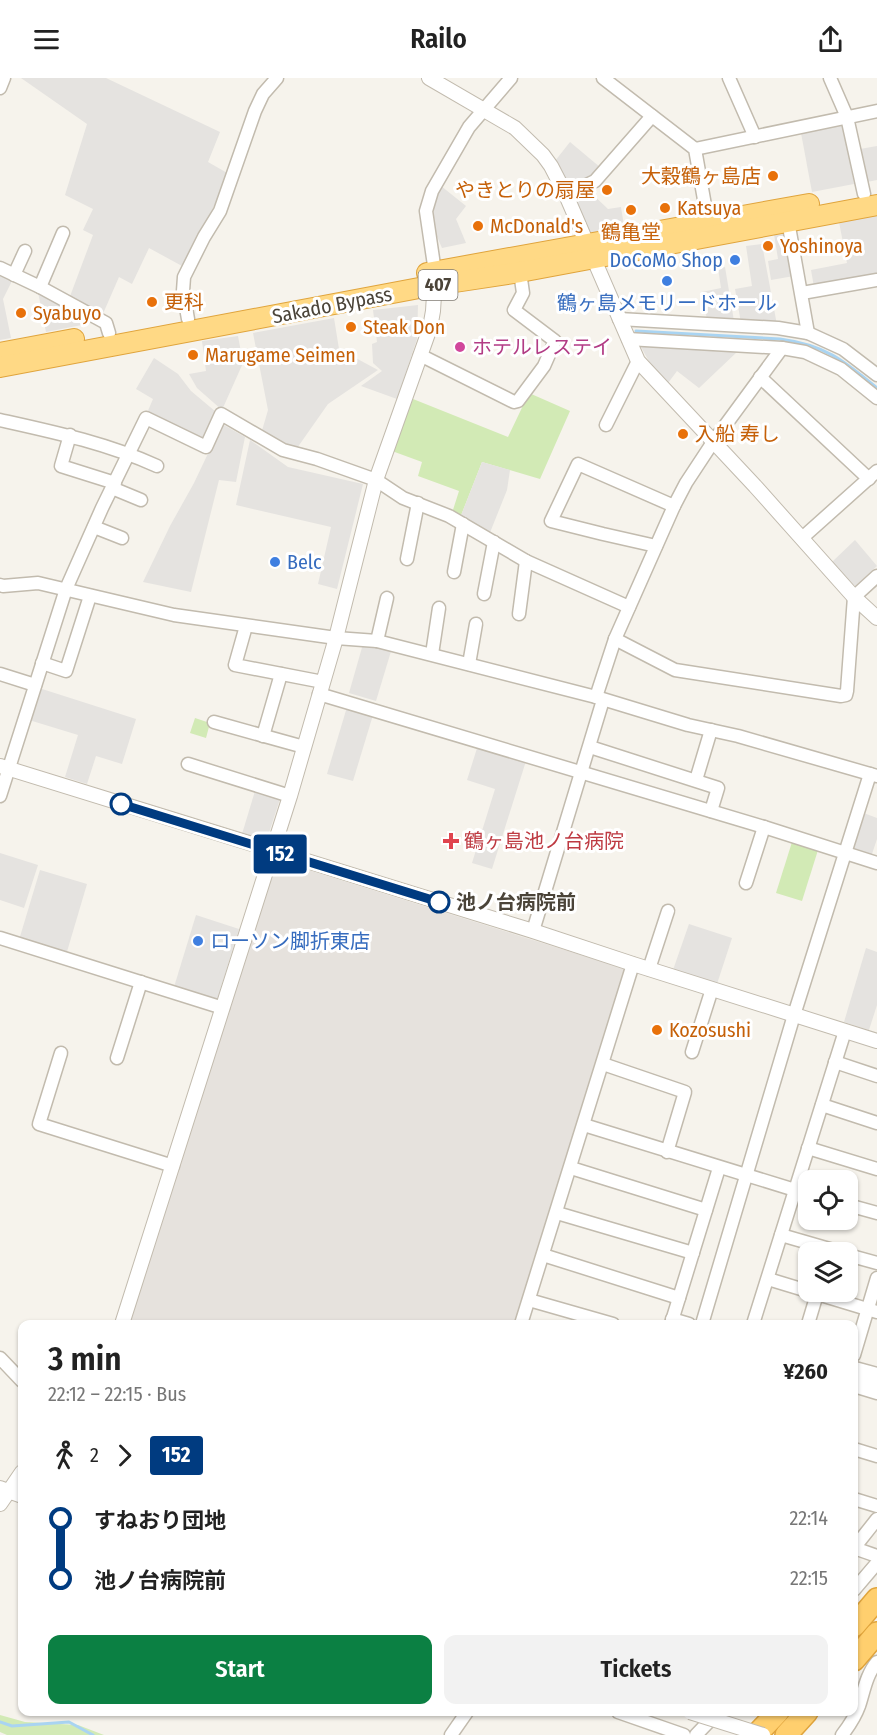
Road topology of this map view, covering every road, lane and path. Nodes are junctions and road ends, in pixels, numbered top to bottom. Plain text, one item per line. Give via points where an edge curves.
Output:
1 (277, 78) edge
2 (429, 78) edge
3 (511, 78) edge
4 (603, 78) edge
5 (729, 78) edge
6 (830, 78) edge
7 (483, 110) junction
8 (877, 111) edge
9 (652, 116) junction
10 (847, 117) junction
11 (755, 137) junction
12 (695, 149) junction
13 (566, 195) junction
14 (873, 197) edge
15 (788, 221) junction
16 (708, 222) junction
17 (63, 233) dead end
18 (25, 251) dead end
19 (590, 251) junction
20 (0, 268) edge
21 (520, 272) junction
22 (14, 275) junction
23 (435, 279) junction
24 (877, 280) edge
25 (40, 287) junction
26 (802, 293) junction
27 (188, 319) junction
28 (620, 319) junction
29 (109, 333) junction
30 (808, 333) junction
31 (628, 339) junction
32 (782, 348) junction
33 (0, 352) edge
34 (420, 355) junction
35 (638, 361) junction
36 (0, 367) edge
37 (877, 375) edge
38 (760, 377) junction
39 (877, 398) edge
40 (0, 420) edge
41 (606, 424) dead end
42 (70, 435) junction
43 (713, 442) junction
44 (128, 453) junction
45 (157, 466) dead end
46 (873, 475) edge
47 (376, 480) junction
48 (113, 486) junction
49 (141, 500) dead end
50 (418, 503) junction
51 (674, 506) junction
52 (463, 524) junction
53 (94, 527) junction
54 (122, 538) dead end
55 (802, 538) junction
56 (494, 542) junction
57 (656, 546) junction
58 (407, 559) dead end
59 (526, 561) junction
60 (454, 572) dead end
61 (877, 576) edge
62 (0, 585) edge
63 (66, 589) junction
64 (484, 594) dead end
65 (90, 597) junction
66 (854, 597) junction
67 (387, 598) dead end
68 (628, 607) junction
69 (439, 608) dead end
70 (519, 614) dead end
71 (877, 618) edge
72 (476, 624) dead end
73 (246, 626) junction
74 (336, 638) junction
75 (615, 639) junction
76 (377, 641) junction
77 (432, 654) junction
78 (42, 663) junction
79 (469, 664) junction
80 (0, 674) edge
81 (281, 674) junction
82 (35, 685) junction
83 (321, 688) junction
84 (600, 699) junction
85 (214, 722) dead end
86 (711, 730) junction
87 (263, 736) junction
88 (304, 747) junction
89 (590, 747) junction
90 (188, 764) dead end
91 (4, 767) edge
92 (583, 773) junction
93 (873, 775) edge
94 (696, 780) junction
95 (0, 796) edge
96 (290, 796) junction
97 (711, 811) junction
98 (764, 827) junction
99 (273, 852) junction
100 (844, 852) junction
101 (877, 863) edge
102 (746, 883) dead end
103 (668, 911) dead end
104 (533, 931) junction
105 (0, 938) edge
106 (633, 964) junction
107 (649, 969) junction
108 (141, 982) junction
109 (712, 989) junction
110 (223, 1008) junction
111 (794, 1015) junction
112 (845, 1031) junction
113 (877, 1041) edge
114 (692, 1052) dead end
115 (61, 1053) dead end
116 (117, 1059) dead end
117 (835, 1062) junction
118 (603, 1064) junction
119 (877, 1076) edge
120 (822, 1105) junction
121 (877, 1123) edge
122 (584, 1125) junction
123 (808, 1148) junction
124 (667, 1152) junction
125 (173, 1166) junction
126 (571, 1168) junction
127 (719, 1168) junction
128 (877, 1169) edge
129 (747, 1177) junction
130 (795, 1191) junction
131 (798, 1192) edge
132 (858, 1208) edge
133 (706, 1210) junction
134 (557, 1213) junction
135 (877, 1213) edge
136 (781, 1235) junction
137 (805, 1242) edge
138 (693, 1253) junction
139 (543, 1255) junction
140 (858, 1258) edge
141 (877, 1263) edge
142 (877, 1278) edge
143 (768, 1279) junction
144 (798, 1288) edge
145 (679, 1298) junction
146 (529, 1300) junction
147 (815, 1302) edge
148 (844, 1302) edge
149 (872, 1310) edge
150 (123, 1320) edge
151 (522, 1320) edge
152 (599, 1320) edge
153 (672, 1320) edge
154 (703, 1320) edge
155 (754, 1320) edge
156 (809, 1320) edge
157 (858, 1345) edge
158 (0, 1358) edge
159 (858, 1368) edge
160 (877, 1374) edge
161 (18, 1377) edge
162 (858, 1377) edge
163 (877, 1383) edge
164 (858, 1387) edge
165 (877, 1393) edge
166 (858, 1450) edge
167 (877, 1456) edge
168 (11, 1492) edge
169 (858, 1500) edge
170 (0, 1504) edge
171 (877, 1506) edge
172 (877, 1520) edge
173 (858, 1543) edge
174 (858, 1549) edge
175 (877, 1556) edge
176 (877, 1563) edge
177 (858, 1585) edge
178 (877, 1599) edge
179 (858, 1621) edge
180 (877, 1633) edge
181 (858, 1655) edge
182 (876, 1665) edge
183 (858, 1708) edge
184 (464, 1716) edge
185 (629, 1716) edge
186 (703, 1716) edge
187 (714, 1716) edge
188 (774, 1716) edge
189 (803, 1716) edge
190 (855, 1716) edge
191 (452, 1735) edge
192 (684, 1735) edge
193 (696, 1735) edge
194 (756, 1735) edge
195 (763, 1735) edge
196 (786, 1735) edge
197 (842, 1735) edge

1 - 27 street via 259,102 220,211 184,277
2 - 7 street
3 - 7 street
4 - 9 street
5 - 11 street
6 - 10 street
7 - 13 street via 515,128 534,145
7 - 23 street via 432,191 426,212
8 - 10 street
9 - 12 street
9 - 13 street via 596,181
10 - 11 street
10 - 14 street
11 - 12 street
12 - 16 street
13 - 19 street
14 - 15 highway, Sakado Bypass / 407
14 - 16 highway, Sakado Bypass / 407
15 - 19 highway, Sakado Bypass / 407
15 - 26 street
16 - 19 highway, Sakado Bypass / 407
17 - 25 street
18 - 22 street
19 - 21 highway, Sakado Bypass / 407
19 - 23 highway, Sakado Bypass / 407
19 - 28 street
20 - 22 street
21 - 23 highway, Sakado Bypass / 407
21 - 34 street via 523,294 514,310 555,341 544,366 518,401
22 - 25 street
23 - 27 highway, Sakado Bypass / 407
23 - 34 street via 430,328
23 - 36 highway, Sakado Bypass / 407
24 - 26 street
25 - 29 street via 106,323
26 - 30 street
27 - 29 highway, Sakado Bypass / 407
28 - 30 street
28 - 31 street
29 - 33 highway, Sakado Bypass / 407
30 - 37 street via 843,349
31 - 32 street
31 - 35 street
32 - 38 street
32 - 39 street via 805,352 841,369
34 - 47 street
35 - 41 street
35 - 43 street
38 - 43 street
38 - 46 street
40 - 42 street
42 - 44 street
42 - 48 street via 61,466
43 - 51 street
43 - 55 street
44 - 45 street
44 - 47 street via 146,418 206,447 221,414 283,450
44 - 48 street
46 - 55 street
47 - 50 street
47 - 74 street
48 - 49 street
48 - 53 street
50 - 52 street
50 - 58 street
51 - 57 street
51 - 57 street via 578,464 551,521
52 - 56 street
52 - 60 street
53 - 54 street
53 - 63 street
55 - 66 street
56 - 59 street
56 - 64 street
57 - 68 street
59 - 68 street
59 - 70 street
61 - 66 street
62 - 63 street via 38,583
63 - 65 street
63 - 78 street
65 - 73 street
65 - 78 street via 66,671
66 - 71 street
66 - 75 street via 847,691 841,696 675,670
67 - 76 street
68 - 75 street
69 - 77 street
72 - 79 street
73 - 74 street
73 - 81 street via 236,665
74 - 76 street
74 - 83 street
75 - 84 street
76 - 77 street
77 - 79 street
78 - 82 street
79 - 84 street
80 - 82 street
81 - 83 street
81 - 87 street
82 - 91 street
83 - 88 street
83 - 92 street
84 - 86 street
84 - 89 street
85 - 87 street
86 - 93 street
86 - 94 street
87 - 88 street
88 - 96 street
89 - 92 street
89 - 94 street
90 - 96 street
91 - 95 street
91 - 99 street
92 - 97 street
92 - 104 street
93 - 100 street
94 - 97 street via 718,788
96 - 99 street
97 - 98 street
98 - 100 street
98 - 102 street
99 - 104 street
99 - 110 street
100 - 101 street
100 - 111 street
103 - 107 street
104 - 106 street
105 - 108 street
106 - 107 street
106 - 118 street
107 - 109 street
108 - 110 street
108 - 116 street
109 - 111 street
109 - 114 street
110 - 125 street
111 - 112 street
111 - 129 street
112 - 113 street
112 - 117 street
115 - 125 street via 39,1124
117 - 119 street
117 - 120 street
118 - 122 street
118 - 124 street via 685,1092
120 - 121 street
120 - 123 street
122 - 124 street
122 - 126 street
123 - 128 street
123 - 130 street
124 - 127 street
125 - 150 street
126 - 133 street
126 - 134 street
127 - 129 street
127 - 133 street
129 - 130 street
129 - 154 street
130 - 131 street
130 - 136 street
132 - 135 street
133 - 138 street
134 - 138 street
134 - 139 street
136 - 137 street
136 - 143 street
138 - 145 street
139 - 145 street
139 - 146 street
140 - 141 street
142 - 149 street
143 - 144 street
143 - 155 street
145 - 153 street
146 - 151 street
146 - 152 street
147 - 156 street
148 - 149 street
149 - 157 street
158 - 161 street
159 - 160 street
162 - 163 street
164 - 165 street
166 - 167 street
168 - 170 street
169 - 171 street
172 - 173 street
174 - 175 street
176 - 177 street
178 - 179 highway
180 - 181 highway
182 - 183 street via 865,1683
184 - 191 street
185 - 192 street
186 - 195 street, bridge
187 - 193 street
188 - 194 highway
189 - 196 highway
190 - 197 street

